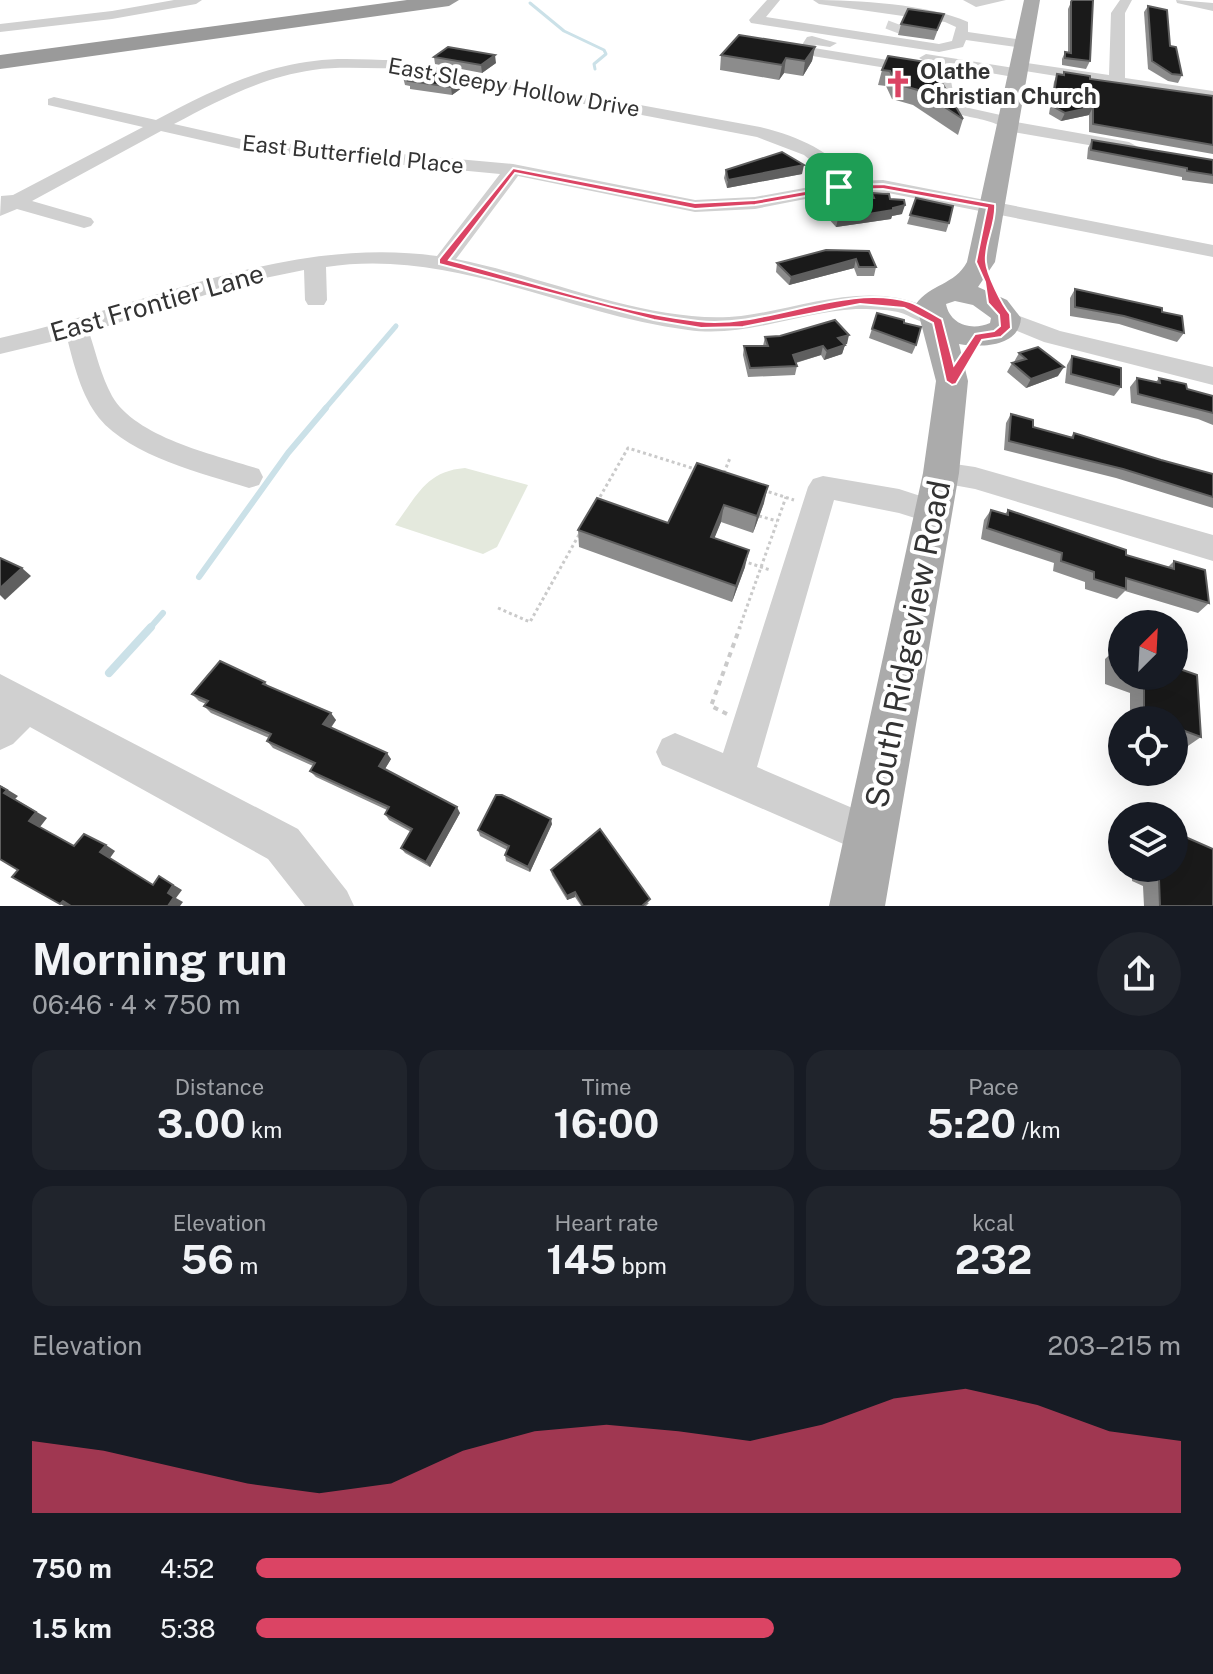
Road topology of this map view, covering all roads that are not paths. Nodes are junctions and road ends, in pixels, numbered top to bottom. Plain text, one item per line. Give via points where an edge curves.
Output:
1 (196, 0) edge
2 (387, 0) edge
3 (449, 0) edge
4 (774, 0) edge
5 (969, 0) edge
6 (1000, 0) edge
7 (1126, 0) edge
8 (1182, 0) edge
9 (824, 1) edge
10 (1025, 1) edge
11 (855, 5) junction
12 (1213, 7) edge
13 (792, 12) dead end
14 (879, 13) junction
15 (782, 24) junction
16 (0, 28) edge
17 (809, 28) junction
18 (837, 32) junction
19 (961, 32) junction
20 (867, 34) junction
21 (1024, 41) junction
22 (0, 52) edge
23 (0, 62) edge
24 (946, 68) junction
25 (1019, 70) junction
26 (1117, 81) junction
27 (1213, 96) edge
28 (54, 102) dead end
29 (1008, 124) junction
30 (154, 126) junction
31 (1150, 151) edge
32 (513, 170) junction
33 (851, 187) junction
34 (5, 203) edge
35 (992, 206) junction
36 (84, 222) dead end
37 (1213, 251) edge
38 (443, 262) junction
39 (981, 262) junction
40 (315, 263) junction
41 (316, 300) dead end
42 (940, 308) junction
43 (994, 323) junction
44 (75, 327) junction
45 (0, 346) edge
46 (1213, 376) edge
47 (952, 381) junction
48 (249, 477) dead end
49 (938, 492) junction
50 (1213, 548) edge
51 (9, 709) edge
52 (675, 752) dead end
53 (734, 778) junction
54 (871, 836) junction
55 (332, 906) edge
56 (857, 906) edge

1 - 16 street
2 - 22 highway
3 - 23 highway
4 - 15 street via 756,20
5 - 6 street
7 - 26 street via 1118,13
8 - 12 street
9 - 11 street
9 - 17 street
10 - 21 main road
11 - 14 street
11 - 18 street
13 - 15 street
14 - 19 street via 956,20 963,25
14 - 20 street
14 - 20 street via 894,27
15 - 17 street
17 - 18 street
18 - 20 street
19 - 20 street via 958,44 948,48
19 - 21 street
21 - 25 main road
24 - 24 street via 812,40 805,51
24 - 25 street
24 - 29 street via 942,93 952,106
25 - 26 street
25 - 29 main road
26 - 27 street
28 - 30 street, East Butterfield Place
29 - 31 street
29 - 35 main road
30 - 32 street, East Butterfield Place via 245,145
30 - 33 street, East Sleepy Hollow Drive via 225,90 272,74 315,65 395,64 785,139 823,158
30 - 34 street, East Sleepy Hollow Drive
32 - 33 street, East Butterfield Place via 695,206 729,206
32 - 38 street
33 - 35 street, East Butterfield Place via 883,186
34 - 36 street
35 - 37 street, East Butterfield Place
35 - 39 main road
38 - 40 street, East Frontier Lane via 365,257
38 - 42 street, East Frontier Lane via 701,325 743,324 835,304 893,302 919,310
39 - 42 main road via 973,278
39 - 43 main road via 990,282
40 - 41 street
40 - 44 street, East Frontier Lane via 257,273
42 - 43 main road via 953,331
42 - 43 main road via 978,296
42 - 47 main road
43 - 46 street
43 - 47 main road via 967,351
44 - 45 street, East Frontier Lane
44 - 48 street via 95,387 109,412 124,425
47 - 49 main road, South Ridgeview Road
49 - 50 street via 975,478
49 - 53 street via 899,501 823,487 801,504 795,579
49 - 54 main road, South Ridgeview Road
51 - 55 street via 283,844
52 - 53 street
53 - 54 street
54 - 56 main road, South Ridgeview Road

